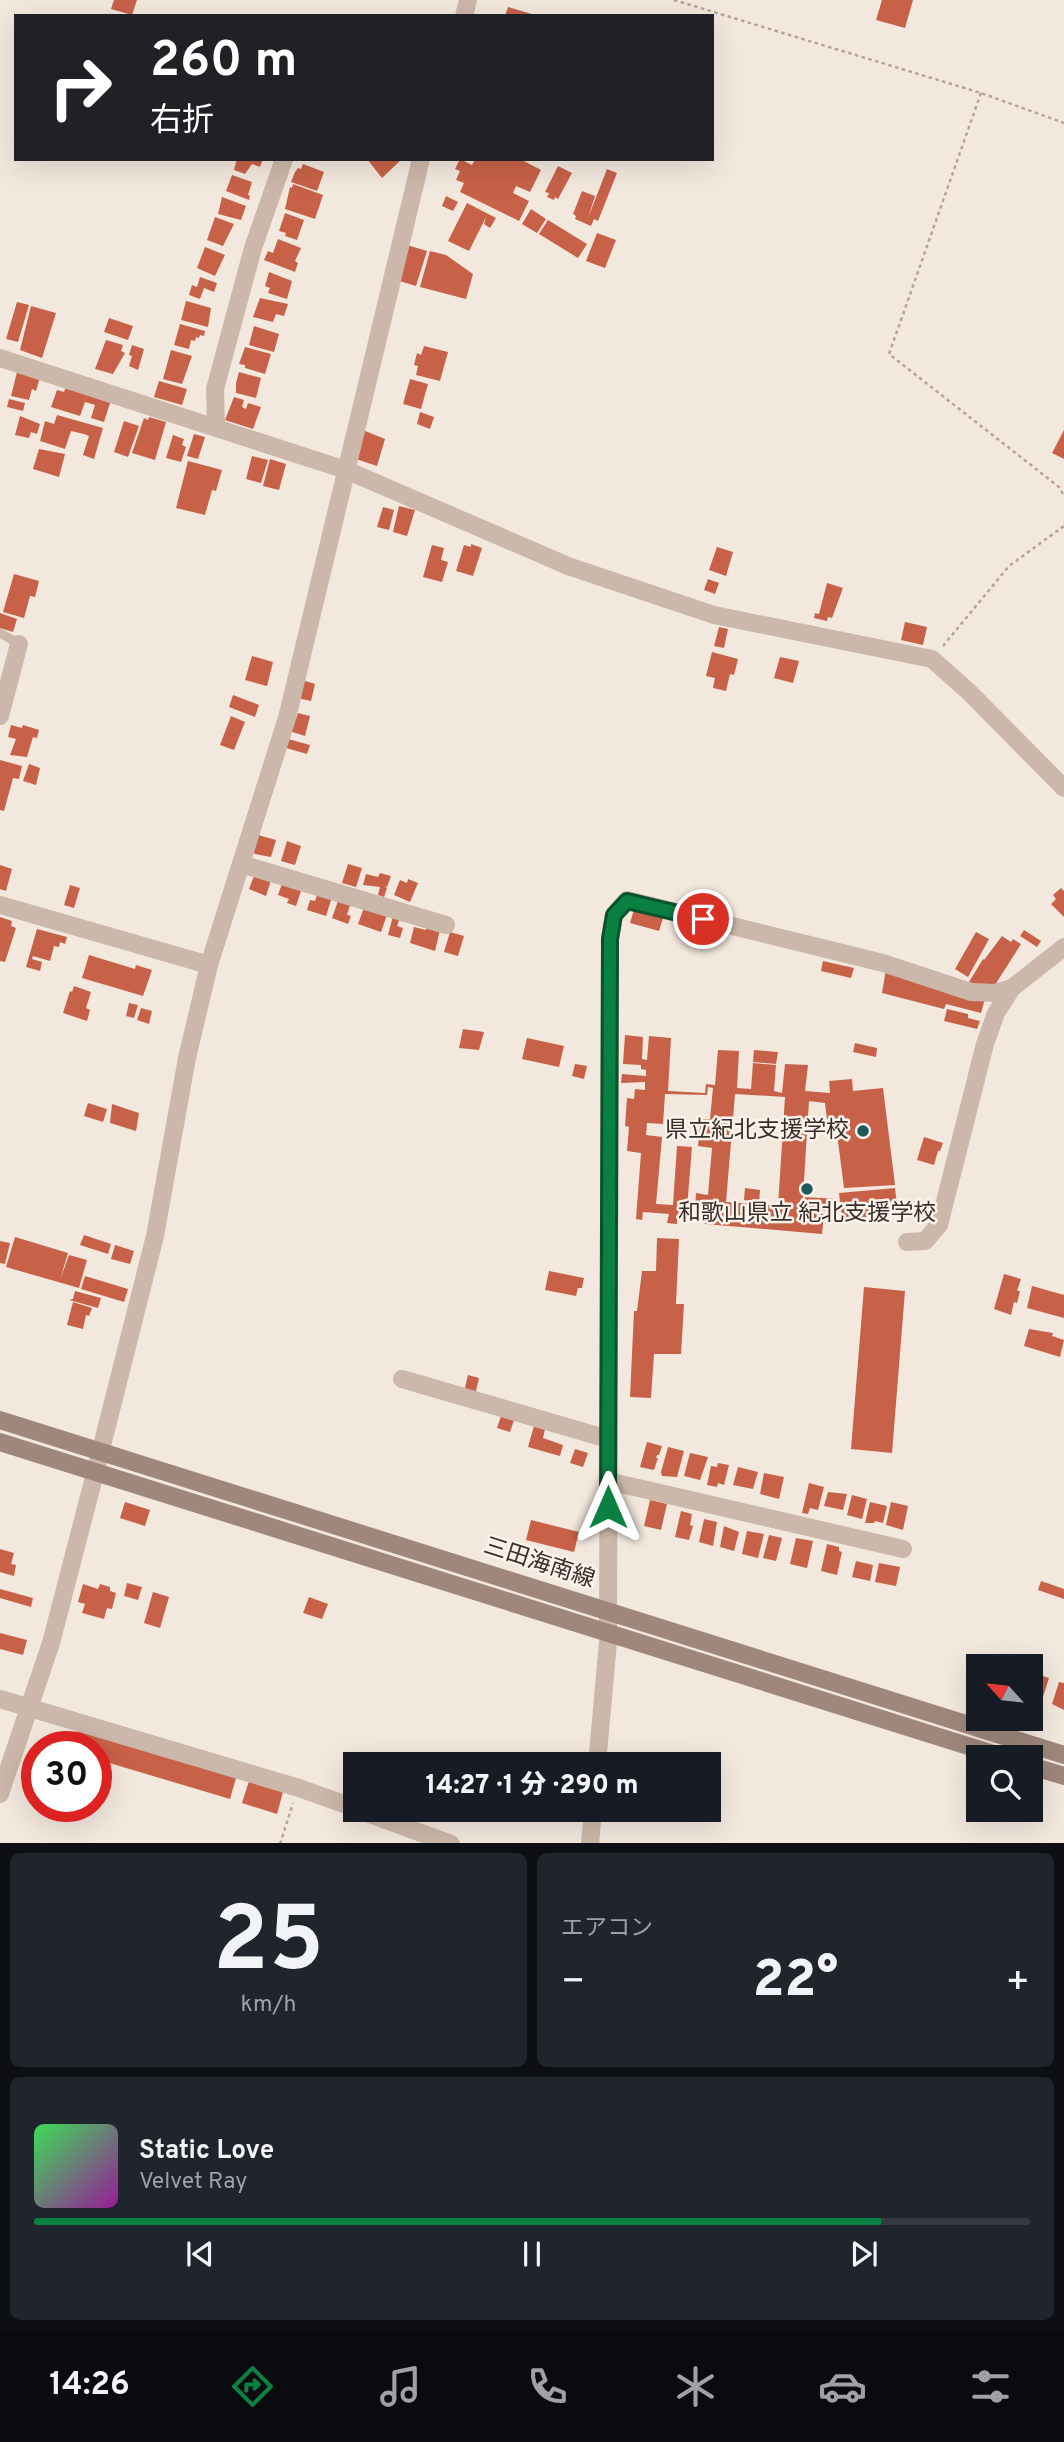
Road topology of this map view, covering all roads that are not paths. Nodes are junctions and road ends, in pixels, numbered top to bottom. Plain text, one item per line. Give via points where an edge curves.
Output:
1 (283, 161) edge
2 (421, 161) edge
3 (0, 358) edge
4 (216, 428) junction
5 (346, 470) junction
6 (0, 633) edge
7 (19, 644) joint
8 (0, 716) edge
9 (1064, 788) edge
10 (241, 864) junction
11 (0, 905) edge
12 (446, 925) dead end
13 (1064, 947) edge
14 (209, 965) junction
15 (1012, 988) junction
16 (907, 1242) dead end
17 (402, 1380) dead end
18 (0, 1419) edge
19 (608, 1439) junction
20 (0, 1442) edge
21 (101, 1451) junction
22 (96, 1472) junction
23 (608, 1481) junction
24 (903, 1549) dead end
25 (607, 1611) junction
26 (608, 1633) junction
27 (0, 1699) edge
28 (29, 1706) junction
29 (966, 1745) edge
30 (598, 1752) edge
31 (1064, 1755) edge
32 (1043, 1770) edge
33 (1064, 1776) edge
34 (0, 1794) edge
35 (343, 1804) edge
36 (393, 1822) edge
37 (592, 1822) edge
38 (451, 1843) edge
39 (590, 1843) edge

1 - 4 street via 253,248 215,389
2 - 5 street
3 - 4 street
4 - 5 street
5 - 9 street via 568,566 714,615 932,659
5 - 10 street via 287,718
6 - 7 lane
7 - 8 street
10 - 12 street
10 - 14 street
11 - 14 street
13 - 15 street
14 - 21 street via 155,1236
15 - 16 street via 996,1013 985,1044 939,1226 925,1241
15 - 19 street via 971,992 883,963 627,901 614,915 610,939
17 - 19 street
18 - 21 main road, 三田海南線
19 - 23 street
20 - 22 main road, 三田海南線
21 - 22 street
21 - 25 main road, 三田海南線
22 - 26 main road, 三田海南線
22 - 28 street via 51,1643
23 - 24 street
23 - 25 street
25 - 26 street
25 - 31 main road, 三田海南線
26 - 29 main road, 三田海南線
26 - 30 street
27 - 28 street
28 - 34 street
28 - 35 street
32 - 33 main road
36 - 38 street
37 - 39 street

